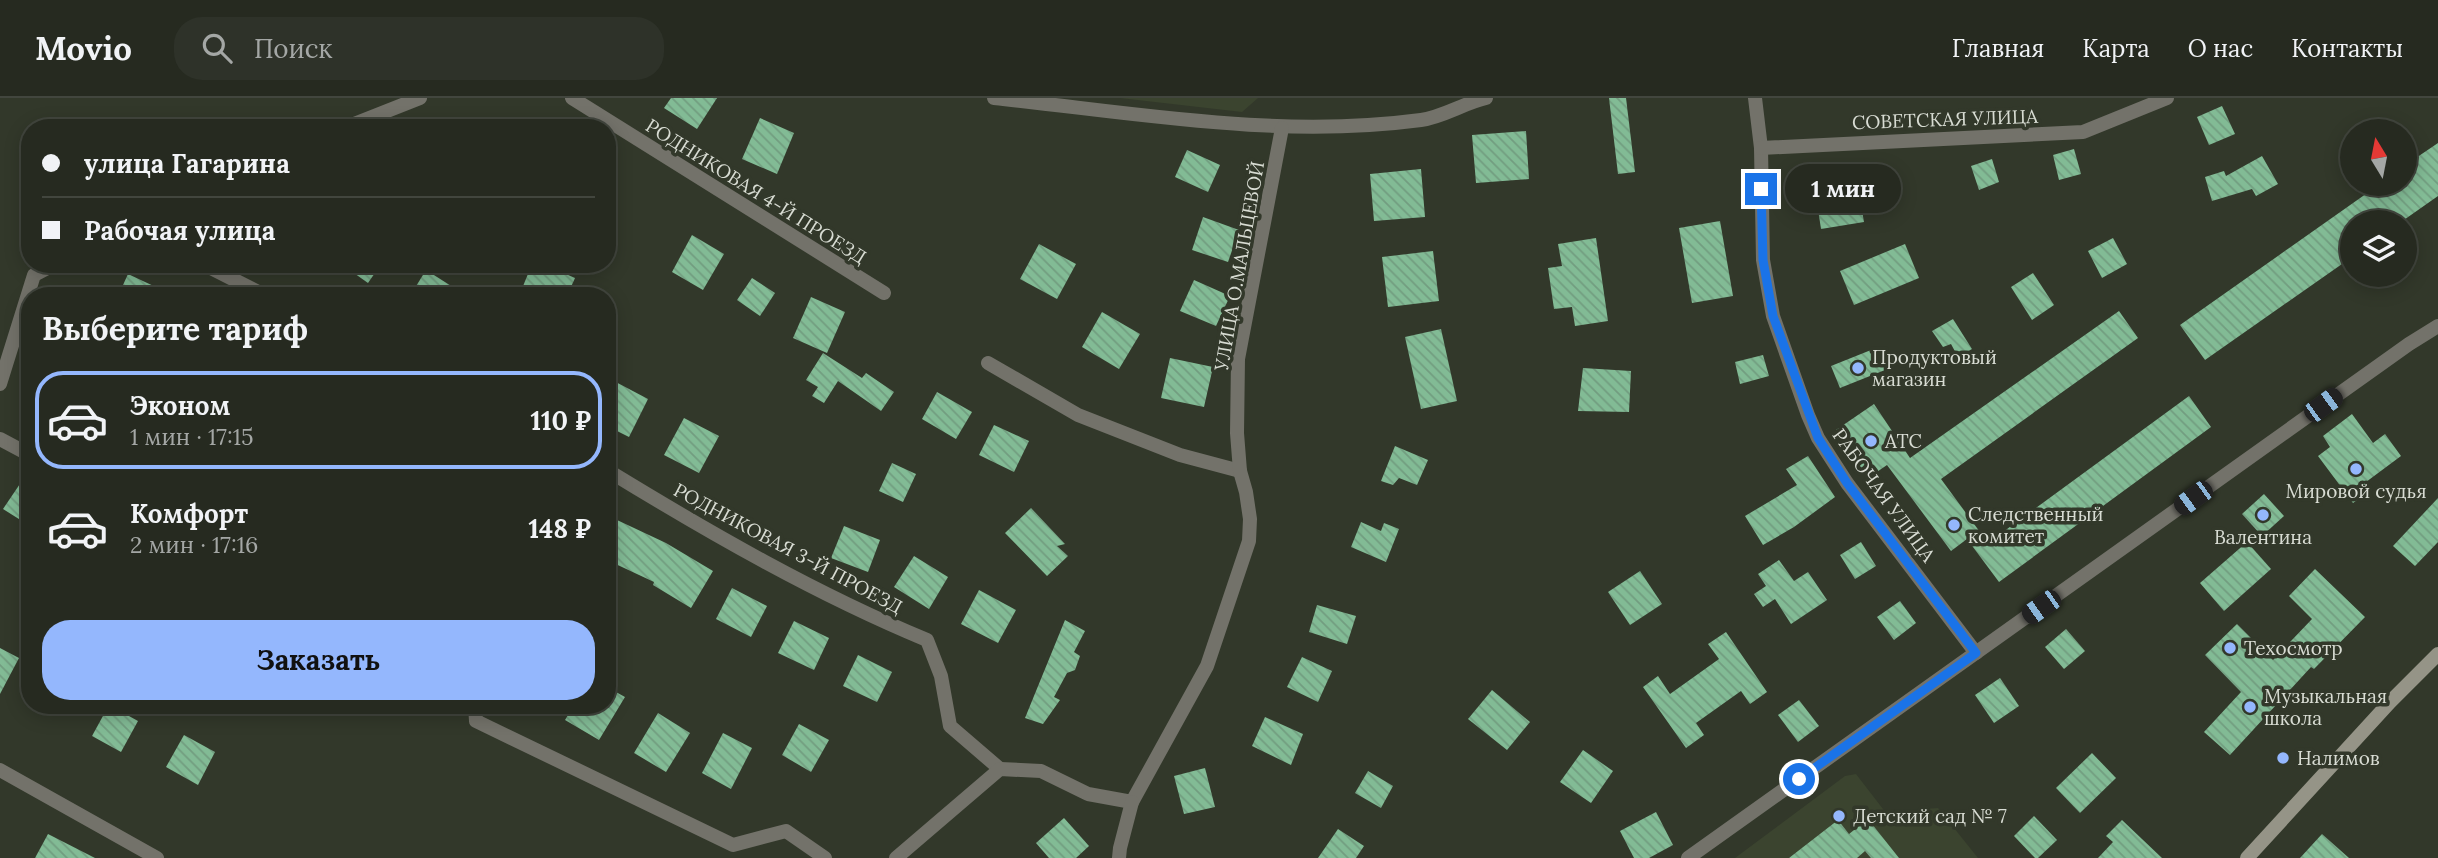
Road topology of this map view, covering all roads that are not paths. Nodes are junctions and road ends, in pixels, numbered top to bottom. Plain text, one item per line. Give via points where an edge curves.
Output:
1 (420, 98) edge
2 (572, 98) edge
3 (994, 98) edge
4 (1486, 98) edge
5 (1755, 98) edge
6 (2167, 98) edge
7 (367, 119) edge
8 (606, 119) edge
9 (616, 126) edge
10 (1282, 128) junction
11 (1761, 148) junction
12 (221, 273) edge
13 (248, 287) edge
14 (884, 293) dead end
15 (21, 317) edge
16 (2438, 326) edge
17 (988, 363) dead end
18 (0, 384) edge
19 (0, 439) edge
20 (21, 450) edge
21 (1240, 471) junction
22 (616, 475) edge
23 (1976, 653) junction
24 (2438, 654) edge
25 (476, 714) edge
26 (1000, 769) junction
27 (0, 771) edge
28 (1132, 802) junction
29 (157, 858) edge
30 (825, 858) edge
31 (896, 858) edge
32 (1119, 858) edge
33 (1688, 858) edge
34 (2247, 858) edge

1 - 7 street
2 - 8 street, РОДНИКОВАЯ 4-Й ПРОЕЗД
3 - 10 street
4 - 10 street via 1424,120
5 - 11 street, РАБОЧАЯ УЛИЦА
6 - 11 street, СОВЕТСКАЯ УЛИЦА via 2083,132
9 - 14 street, РОДНИКОВАЯ 4-Й ПРОЕЗД
10 - 21 street, УЛИЦА О.МАЛЬЦЕВОЙ via 1238,359
11 - 23 street, РАБОЧАЯ УЛИЦА via 1765,272 1773,316 1808,415 1847,483
12 - 13 street
15 - 18 street
16 - 23 street
17 - 21 street via 1078,415 1180,455
19 - 20 street
21 - 28 street, УЛИЦА О.МАЛЬЦЕВОЙ via 1250,519 1249,541 1207,666
22 - 26 street, РОДНИКОВАЯ 3-Й ПРОЕЗД via 783,571 870,617 927,640 941,676 950,726
23 - 33 street
24 - 34 main road
25 - 30 street via 476,721 733,845 786,831
26 - 28 street via 1041,771 1088,794
26 - 31 street
27 - 29 street
28 - 32 street, УЛИЦА О.МАЛЬЦЕВОЙ

